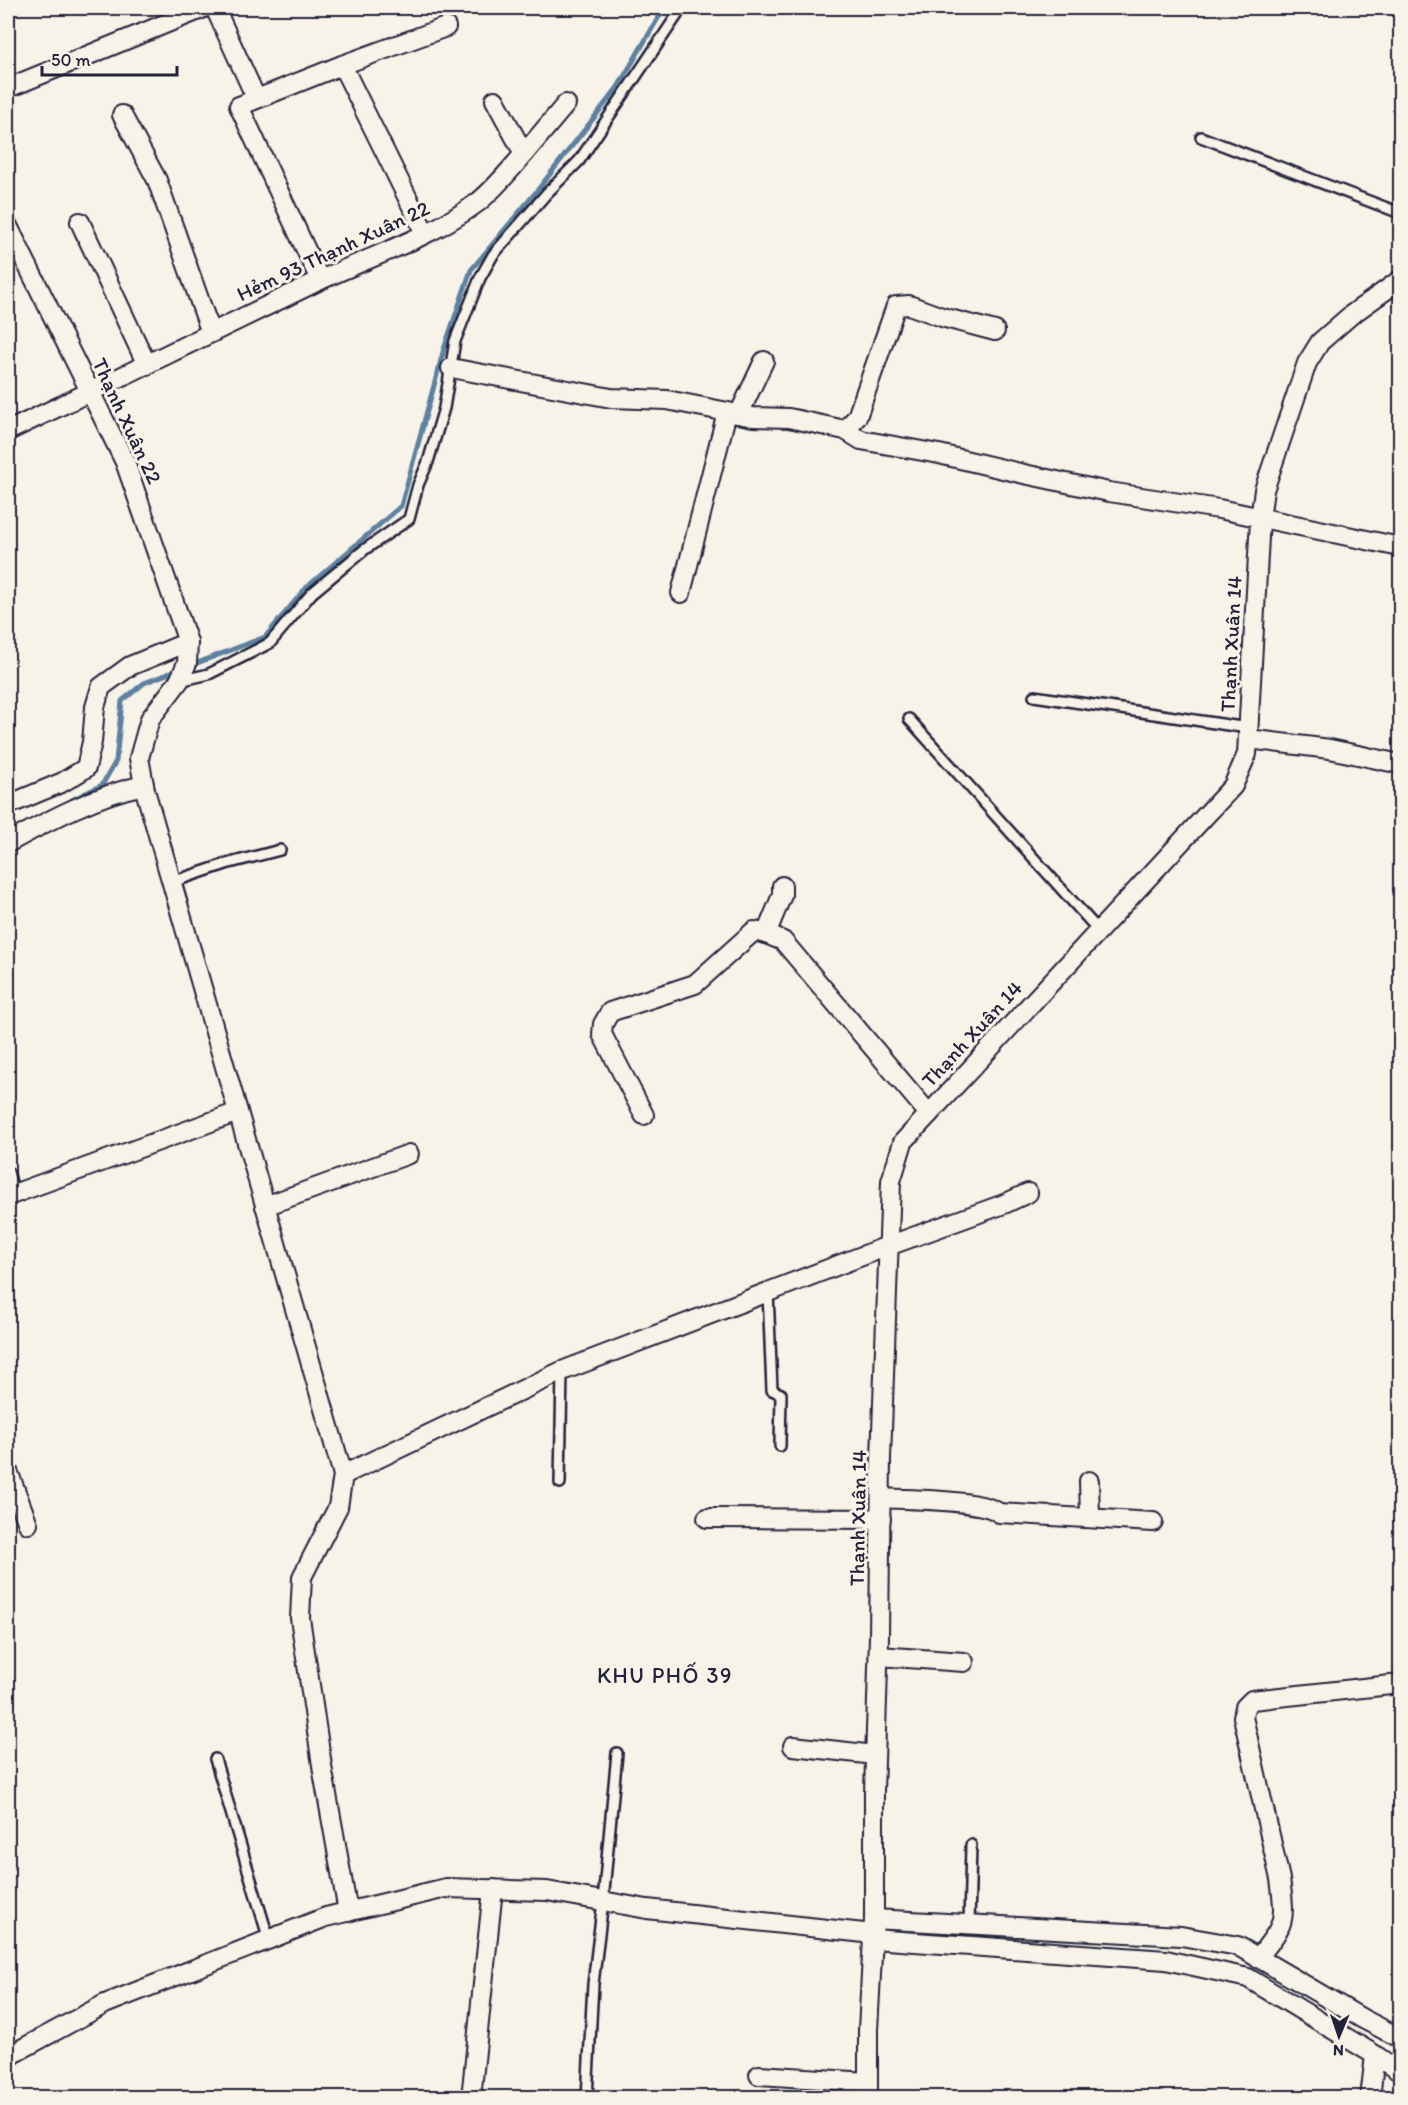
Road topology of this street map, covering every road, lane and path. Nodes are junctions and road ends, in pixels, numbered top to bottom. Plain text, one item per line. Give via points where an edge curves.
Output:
1 (204, 8) edge
2 (215, 8) edge
3 (682, 8) edge
4 (446, 27) dead end
5 (342, 65) junction
6 (8, 88) edge
7 (256, 98) junction
8 (495, 100) dead end
9 (566, 104) dead end
10 (122, 115) dead end
11 (1201, 137) dead end
12 (524, 154) junction
13 (1401, 213) edge
14 (80, 222) dead end
15 (8, 226) edge
16 (425, 233) junction
17 (320, 280) junction
18 (1401, 280) edge
19 (995, 331) dead end
20 (211, 333) junction
21 (764, 361) dead end
22 (147, 365) junction
23 (451, 368) junction
24 (90, 392) junction
25 (733, 413) junction
26 (845, 430) junction
27 (8, 431) edge
28 (1260, 519) junction
29 (1401, 547) edge
30 (681, 593) dead end
31 (188, 642) junction
32 (179, 681) junction
33 (1034, 696) dead end
34 (909, 719) dead end
35 (1248, 734) junction
36 (1401, 764) edge
37 (144, 785) junction
38 (8, 804) edge
39 (8, 843) edge
40 (280, 850) dead end
41 (172, 882) junction
42 (782, 886) dead end
43 (1099, 931) junction
44 (766, 934) junction
45 (238, 1112) junction
46 (929, 1114) junction
47 (644, 1115) dead end
48 (409, 1154) dead end
49 (8, 1172) edge
50 (1028, 1193) dead end
51 (11, 1195) edge
52 (265, 1206) junction
53 (888, 1246) junction
54 (768, 1292) junction
55 (562, 1371) junction
56 (780, 1446) dead end
57 (8, 1472) edge
58 (343, 1475) junction
59 (1089, 1481) dead end
60 (560, 1483) dead end
61 (881, 1498) junction
62 (1090, 1517) junction
63 (707, 1518) dead end
64 (880, 1519) junction
65 (1153, 1522) dead end
66 (28, 1524) dead end
67 (879, 1656) junction
68 (964, 1662) dead end
69 (1401, 1684) edge
70 (793, 1746) dead end
71 (617, 1753) dead end
72 (875, 1755) junction
73 (215, 1759) dead end
74 (971, 1845) dead end
75 (493, 1889) junction
76 (603, 1901) junction
77 (348, 1912) junction
78 (969, 1924) junction
79 (873, 1931) junction
80 (269, 1940) junction
81 (1258, 1958) junction
82 (1248, 1978) junction
83 (1401, 2038) edge
84 (1375, 2055) junction
85 (8, 2059) edge
86 (1401, 2072) edge
87 (759, 2075) dead end
88 (868, 2090) edge
89 (471, 2097) edge
90 (587, 2097) edge
91 (1370, 2097) edge

1 - 6 street
2 - 7 street
3 - 23 lane via 579,161 493,255 455,341
4 - 5 street
5 - 7 street
5 - 16 street
7 - 17 street via 239,106
8 - 12 street
9 - 12 street, Hẻm 93 Thạnh Xuân 22
10 - 20 street via 158,180
11 - 13 lane
12 - 16 street, Hẻm 93 Thạnh Xuân 22 via 478,202
14 - 22 street
15 - 24 street, Thạnh Xuân 22
16 - 17 street, Hẻm 93 Thạnh Xuân 22
17 - 20 street, Hẻm 93 Thạnh Xuân 22
18 - 28 street, Thạnh Xuân 14 via 1320,342 1307,363 1264,490
19 - 26 street via 909,305 896,306 857,417
20 - 22 street, Hẻm 93 Thạnh Xuân 22
21 - 25 street
22 - 24 street, Hẻm 93 Thạnh Xuân 22
23 - 25 street via 611,398 667,400
23 - 32 lane via 444,408 410,519 312,593 270,643 209,674
24 - 27 street, Hẻm 93 Thạnh Xuân 22
24 - 31 street, Thạnh Xuân 22 via 125,462
25 - 26 street via 789,418
25 - 30 street
26 - 28 street via 861,440
28 - 29 street
28 - 35 street, Thạnh Xuân 14
31 - 32 street via 187,663
31 - 38 street via 130,666 101,687 86,768 63,782
32 - 37 street via 150,719 139,758
33 - 35 lane
34 - 43 lane
35 - 36 street
35 - 43 street, Thạnh Xuân 14 via 1247,754 1233,786
37 - 39 street via 115,791
37 - 41 street
40 - 41 lane
41 - 45 street
42 - 44 street
43 - 46 street, Thạnh Xuân 14
44 - 46 street via 783,941
44 - 47 street via 754,931 695,984 610,1012 602,1034
45 - 51 street
45 - 52 street
46 - 53 street, Thạnh Xuân 14 via 903,1142 891,1181
48 - 52 street
49 - 51 lane
50 - 53 street
52 - 58 street
53 - 54 street
53 - 61 street, Thạnh Xuân 14
54 - 55 street
54 - 56 lane via 772,1390 781,1394
55 - 58 street
55 - 60 lane
57 - 66 street
58 - 77 street via 338,1507 302,1577 300,1618
59 - 62 street
61 - 62 street via 959,1503 994,1508 999,1513
61 - 64 street, Thạnh Xuân 14
62 - 65 street
63 - 64 street
64 - 67 street, Thạnh Xuân 14
67 - 68 street
67 - 72 street, Thạnh Xuân 14
69 - 81 street via 1252,1700 1245,1707 1243,1717 1284,1906 1280,1929
70 - 72 street
71 - 76 lane
72 - 79 street, Thạnh Xuân 14
73 - 80 lane
74 - 78 lane
75 - 76 street via 547,1891
75 - 77 street via 446,1888
75 - 89 street
76 - 79 street via 647,1909
76 - 90 lane via 593,1984
77 - 80 street
78 - 79 street
78 - 81 street via 1180,1936 1238,1946
79 - 82 street via 1166,1960
79 - 88 street, Thạnh Xuân 14
80 - 85 street via 105,2004
81 - 82 lane
81 - 83 street
82 - 84 street
84 - 86 street
84 - 91 street
87 - 88 street

